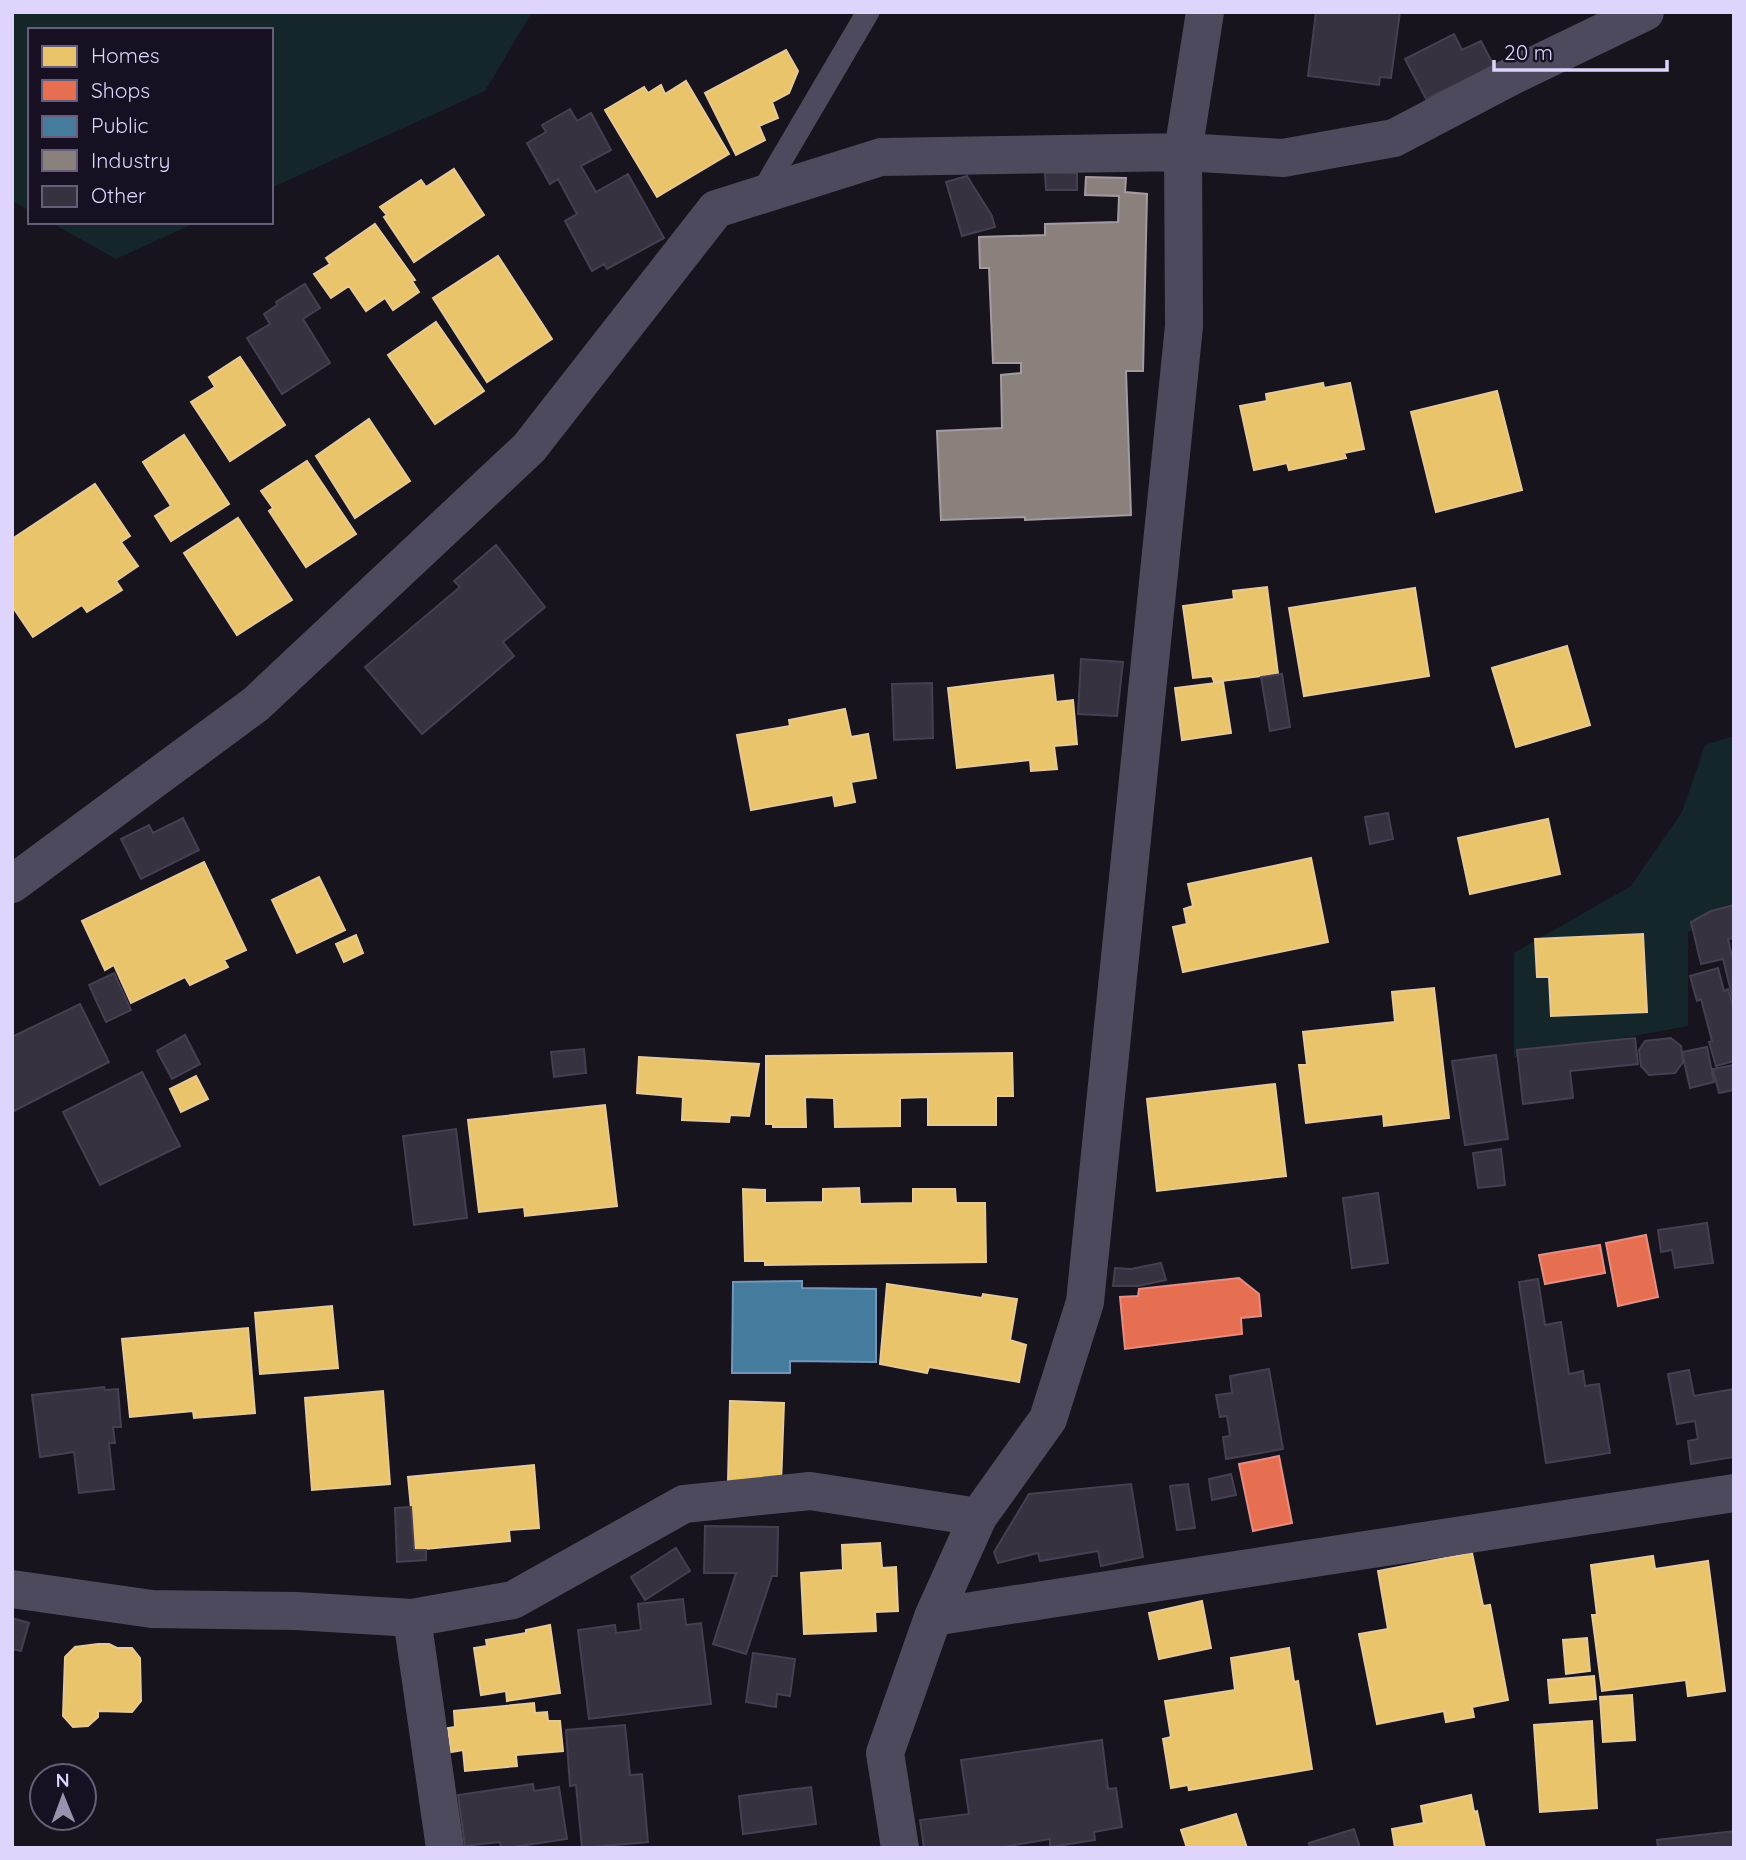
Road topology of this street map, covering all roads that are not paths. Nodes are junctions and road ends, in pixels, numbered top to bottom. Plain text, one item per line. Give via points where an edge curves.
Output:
1 (868, 12) edge
2 (1205, 12) edge
3 (1645, 12) edge
4 (1183, 152) junction
5 (760, 196) junction
6 (12, 884) edge
7 (1734, 1493) edge
8 (978, 1517) junction
9 (12, 1589) edge
10 (933, 1617) junction
11 (412, 1618) junction
12 (445, 1848) edge
13 (900, 1848) edge

1 - 5 lane
2 - 4 street
3 - 4 street via 1394,138 1283,158
4 - 5 street via 881,157
4 - 8 street via 1184,326 1086,1302 1048,1419
5 - 6 street via 716,209 529,448 256,704
7 - 10 street
8 - 10 street
8 - 11 street via 810,1491 684,1504 513,1600
9 - 11 street via 152,1609
10 - 13 street via 885,1753
11 - 12 street

